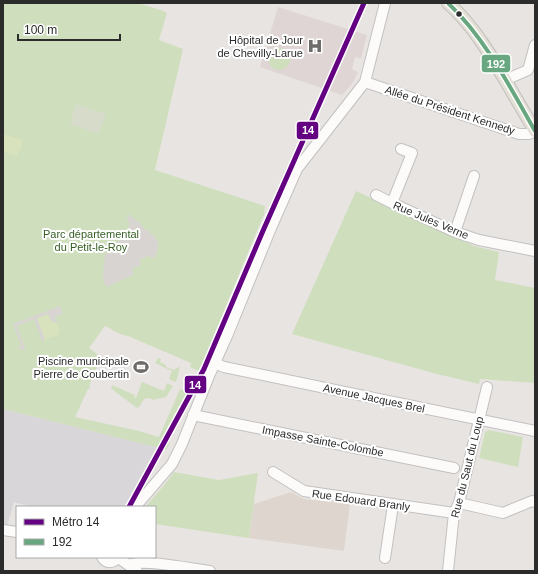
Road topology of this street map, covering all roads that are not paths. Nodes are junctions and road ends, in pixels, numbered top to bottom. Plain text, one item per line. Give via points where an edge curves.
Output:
1 (385, 3) edge
2 (448, 3) edge
3 (535, 45) edge
4 (532, 71) edge
5 (505, 80) junction
6 (365, 82) junction
7 (535, 131) edge
8 (401, 149) dead end
9 (474, 176) dead end
10 (376, 195) dead end
11 (392, 203) junction
12 (455, 232) junction
13 (535, 251) edge
14 (214, 363) junction
15 (488, 387) dead end
16 (193, 415) junction
17 (479, 420) junction
18 (535, 430) edge
19 (454, 468) dead end
20 (273, 472) dead end
21 (535, 502) edge
22 (459, 504) junction
23 (393, 505) junction
24 (136, 506) edge
25 (454, 513) junction
26 (3, 530) edge
27 (16, 532) edge
28 (385, 558) dead end
29 (110, 561) edge
30 (129, 565) junction
31 (138, 571) edge
32 (210, 571) edge
33 (448, 571) edge

1 - 6 street
2 - 5 main road via 469,25
3 - 4 street
4 - 5 street
5 - 7 main road
6 - 7 street, Allée du Président Kennedy via 520,134
6 - 14 street via 296,169 228,336
8 - 11 street via 412,154
9 - 12 street
10 - 11 street, Rue Jules Verne
11 - 12 street, Rue Jules Verne
12 - 13 street, Rue Jules Verne via 479,240
14 - 16 street
14 - 17 street, Avenue Jacques Brel
15 - 17 street, Rue du Saut du Loup
16 - 19 street, Impasse Sainte-Colombe
16 - 24 street via 172,464
17 - 18 street, Avenue Jacques Brel
17 - 22 street, Rue du Saut du Loup
20 - 23 street, Rue Edouard Branly via 304,491
21 - 22 street via 503,513
22 - 25 street, Rue du Saut du Loup
23 - 25 street, Rue Edouard Branly
23 - 28 street
25 - 33 street, Rue du Saut du Loup
26 - 27 street
29 - 30 street
30 - 31 street
30 - 32 street via 150,562

